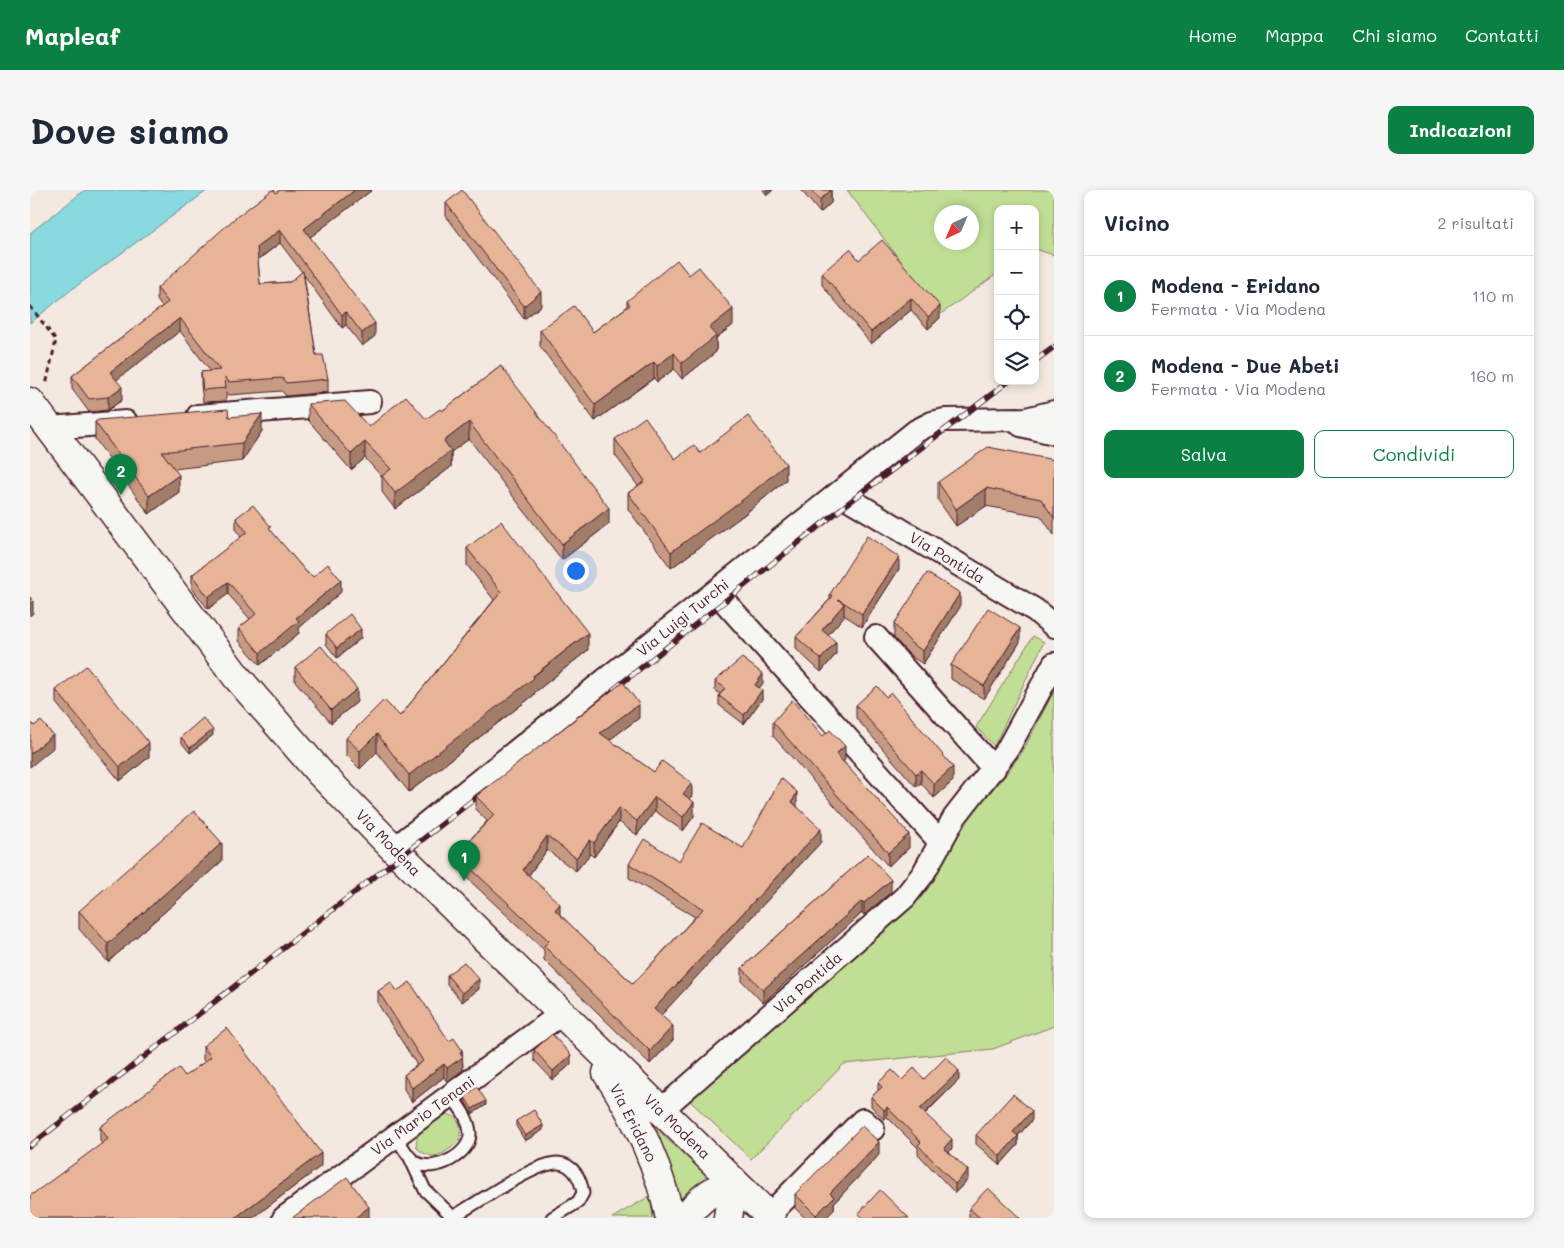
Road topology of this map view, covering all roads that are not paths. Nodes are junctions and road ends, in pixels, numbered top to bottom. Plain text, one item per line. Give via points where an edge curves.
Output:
1 (37, 397) edge
2 (370, 402) dead end
3 (1054, 412) edge
4 (176, 418) edge
5 (985, 419) junction
6 (147, 420) edge
7 (50, 428) junction
8 (1054, 433) edge
9 (839, 493) junction
10 (716, 592) junction
11 (1054, 626) edge
12 (876, 637) dead end
13 (1054, 664) edge
14 (994, 769) junction
15 (941, 843) junction
16 (394, 849) junction
17 (561, 1014) junction
18 (582, 1034) junction
19 (451, 1095) junction
20 (660, 1111) junction
21 (873, 1129) dead end
22 (396, 1136) junction
23 (409, 1156) junction
24 (733, 1182) junction
25 (453, 1217) edge
26 (770, 1217) edge
27 (284, 1218) edge
28 (552, 1218) edge
29 (670, 1218) edge
30 (686, 1218) edge
31 (728, 1218) edge

1 - 7 main road, Via Modena
2 - 4 street
3 - 5 street, Via Luigi Turchi via 1026,419
5 - 8 street, Via Luigi Turchi
5 - 9 street, Via Luigi Turchi via 962,418 932,423 916,431
6 - 7 street
7 - 16 main road, Via Modena via 236,676 320,773
9 - 10 street, Via Luigi Turchi
9 - 11 street, Via Pontida via 1034,610
10 - 15 street
10 - 16 street, Via Luigi Turchi
12 - 14 street
13 - 14 street, Via Pontida via 1024,723
14 - 15 street, Via Pontida via 954,818
15 - 20 street, Via Pontida via 905,897
16 - 17 main road, Via Modena
17 - 18 main road, Via Modena
17 - 19 street, Via Mario Tenani
18 - 20 main road, Via Modena
18 - 29 main road, Via Eridano via 644,1137 663,1182
19 - 22 street, Via Mario Tenani
19 - 23 lane via 468,1122 470,1139 465,1147 435,1166 417,1163
20 - 24 main road, Via Modena
21 - 26 street via 863,1120
22 - 23 lane
22 - 27 street, Via Mario Tenani
23 - 25 lane via 425,1190
24 - 26 main road, Via Modena
24 - 30 main road via 719,1187 694,1205
24 - 31 main road
25 - 28 lane via 540,1167 560,1163 570,1167 578,1176 583,1193 578,1202

